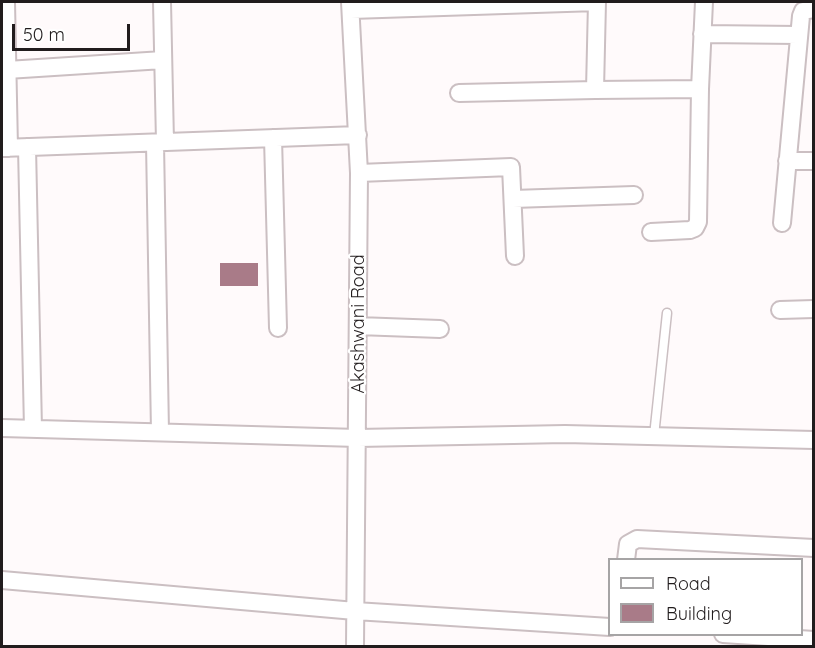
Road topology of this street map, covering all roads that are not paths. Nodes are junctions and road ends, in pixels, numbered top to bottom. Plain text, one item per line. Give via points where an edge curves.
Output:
1 (6, 2) edge
2 (162, 2) edge
3 (597, 2) edge
4 (704, 2) edge
5 (351, 6) edge
6 (813, 9) edge
7 (702, 34) junction
8 (798, 35) junction
9 (163, 60) junction
10 (796, 62) junction
11 (813, 63) edge
12 (7, 70) junction
13 (595, 90) junction
14 (700, 90) junction
15 (459, 93) dead end
16 (358, 135) junction
17 (273, 138) junction
18 (160, 142) junction
19 (27, 147) junction
20 (5, 148) edge
21 (787, 161) junction
22 (813, 161) edge
23 (359, 173) junction
24 (634, 195) dead end
25 (513, 199) junction
26 (782, 223) dead end
27 (651, 232) dead end
28 (514, 256) dead end
29 (813, 309) edge
30 (780, 310) dead end
31 (667, 313) dead end
32 (358, 326) junction
33 (278, 328) dead end
34 (440, 329) dead end
35 (2, 428) edge
36 (33, 429) junction
37 (160, 432) junction
38 (654, 436) junction
39 (358, 438) junction
40 (813, 440) edge
41 (813, 548) edge
42 (626, 558) edge
43 (2, 580) edge
44 (355, 611) junction
45 (608, 627) edge
46 (753, 636) edge
47 (813, 640) edge
48 (355, 646) edge

1 - 12 street
2 - 9 street
3 - 5 street
3 - 13 street
4 - 7 street
5 - 16 street, Akashwani Road
6 - 8 street via 802,13
7 - 8 street
7 - 14 street
8 - 10 street
9 - 12 street
9 - 18 street
10 - 11 street
10 - 21 street
12 - 20 street
13 - 14 street
13 - 15 street
14 - 27 street via 698,222 690,230
16 - 17 street
16 - 23 street, Akashwani Road
17 - 18 street
17 - 33 street
18 - 19 street
18 - 37 street
19 - 20 street
19 - 36 street
21 - 22 street
21 - 26 street
23 - 25 street via 511,167
23 - 32 street, Akashwani Road
24 - 25 street
25 - 28 street
29 - 30 street
31 - 38 lane
32 - 34 street
32 - 39 street, Akashwani Road
35 - 36 street
36 - 37 street
37 - 39 street
38 - 39 street
38 - 40 street
39 - 44 street, Akashwani Road
41 - 42 street via 637,539 628,544
43 - 44 street
44 - 45 street
44 - 48 street, Akashwani Road
46 - 47 street

